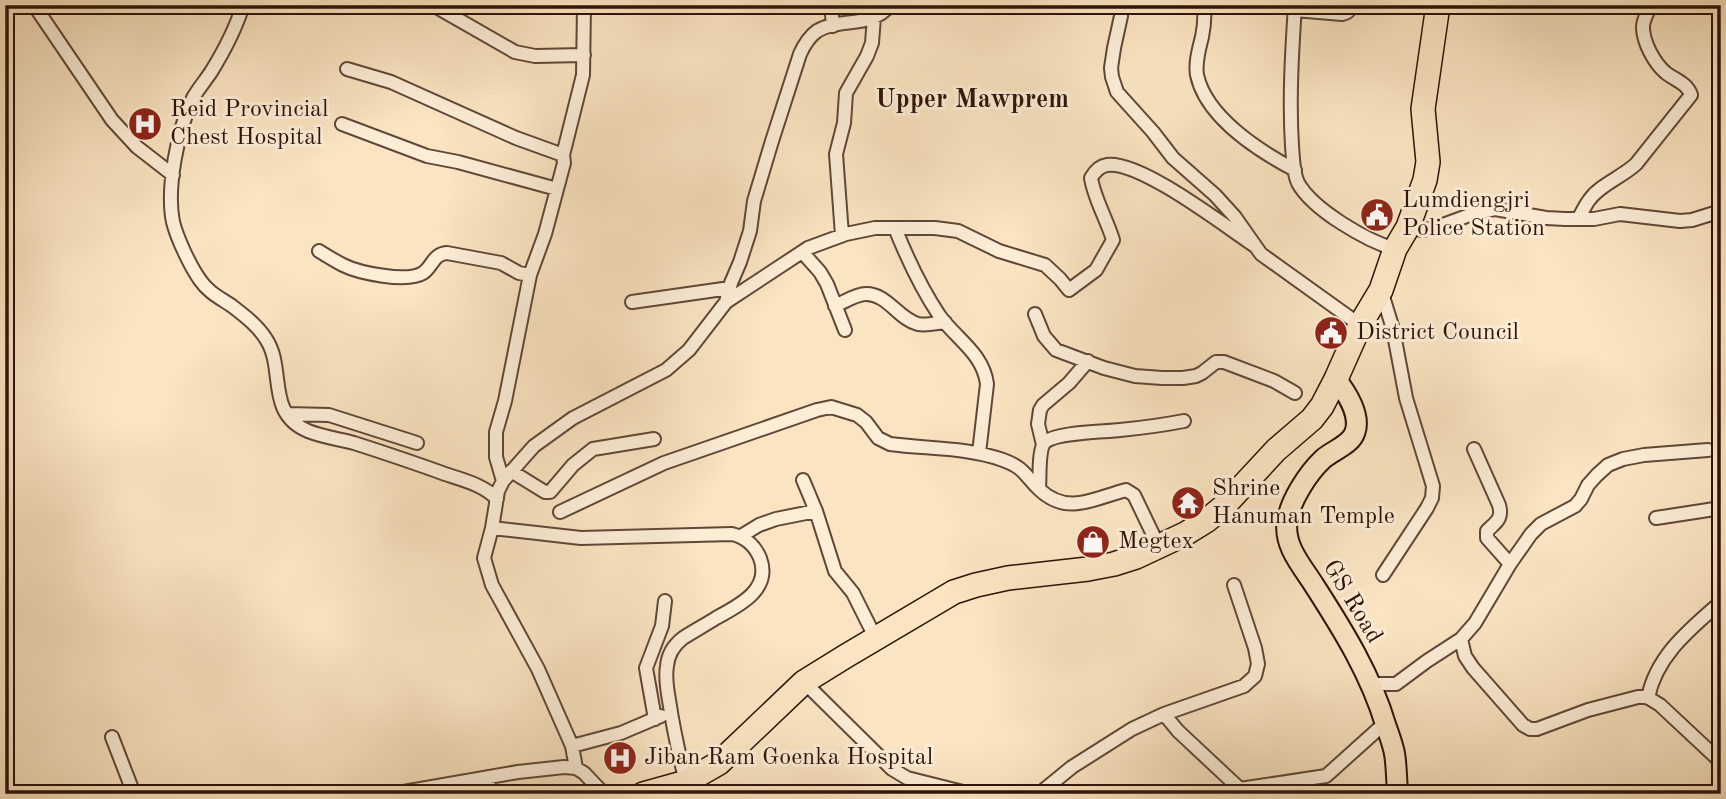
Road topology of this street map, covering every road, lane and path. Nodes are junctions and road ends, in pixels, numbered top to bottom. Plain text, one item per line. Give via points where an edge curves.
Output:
1 (34, 5) edge
2 (243, 5) edge
3 (433, 5) edge
4 (584, 5) edge
5 (831, 5) edge
6 (890, 5) edge
7 (1121, 5) edge
8 (1204, 5) edge
9 (1351, 5) edge
10 (1438, 5) edge
11 (1651, 5) edge
12 (1295, 8) edge
13 (874, 18) junction
14 (833, 26) junction
15 (584, 55) junction
16 (347, 69) dead end
17 (342, 124) dead end
18 (563, 155) junction
19 (1295, 170) junction
20 (173, 175) junction
21 (557, 189) junction
22 (1721, 211) edge
23 (1578, 219) junction
24 (1408, 227) junction
25 (895, 228) junction
26 (842, 235) junction
27 (1255, 246) junction
28 (1395, 249) junction
29 (319, 251) dead end
30 (803, 253) junction
31 (530, 275) junction
32 (730, 288) junction
33 (1381, 290) junction
34 (632, 302) dead end
35 (726, 302) junction
36 (835, 306) junction
37 (1035, 314) dead end
38 (945, 322) junction
39 (1360, 325) junction
40 (845, 330) dead end
41 (1088, 361) junction
42 (1336, 379) junction
43 (1296, 393) dead end
44 (286, 414) junction
45 (1184, 421) dead end
46 (654, 439) dead end
47 (417, 443) dead end
48 (1042, 445) junction
49 (1474, 449) dead end
50 (1708, 450) dead end
51 (979, 453) junction
52 (507, 476) junction
53 (803, 480) dead end
54 (1039, 489) junction
55 (497, 499) junction
56 (1721, 508) edge
57 (816, 511) junction
58 (560, 512) dead end
59 (1656, 517) dead end
60 (492, 528) junction
61 (741, 536) junction
62 (1159, 547) junction
63 (1510, 564) junction
64 (1383, 575) dead end
65 (1234, 586) dead end
66 (665, 601) dead end
67 (1721, 602) edge
68 (876, 639) junction
69 (1461, 639) junction
70 (804, 682) junction
71 (1370, 684) junction
72 (1648, 698) junction
73 (671, 712) junction
74 (1164, 714) junction
75 (655, 719) junction
76 (1385, 723) junction
77 (112, 737) dead end
78 (572, 746) junction
79 (1721, 762) edge
80 (576, 768) junction
81 (488, 777) junction
82 (685, 782) junction
83 (407, 792) edge
84 (1236, 792) edge
85 (134, 794) edge
86 (392, 794) edge
87 (490, 794) edge
88 (604, 794) edge
89 (643, 794) edge
90 (971, 794) edge
91 (1039, 794) edge
92 (1398, 794) edge

1 - 20 street via 112,120
2 - 20 street via 183,121
3 - 15 street via 514,52 535,57
4 - 15 street
5 - 14 street
6 - 13 street
7 - 27 street via 1111,68 1118,92 1173,158 1235,217
8 - 19 street via 1197,74 1209,101 1232,128
9 - 12 street via 1342,14
10 - 24 highway via 1423,108 1427,172
11 - 23 street via 1643,28 1650,50 1690,95 1636,164 1596,192
12 - 19 street via 1290,122
13 - 14 street
13 - 26 street via 872,43 846,93 836,154
14 - 32 street via 817,31 800,54
15 - 18 street
16 - 18 street via 391,82
17 - 21 street via 427,156
18 - 21 street
19 - 28 street via 1298,183 1331,215 1363,237
20 - 44 street via 173,225 190,263 206,288 245,316 268,342
21 - 31 street
22 - 23 street via 1692,220 1620,214
23 - 24 street via 1495,209 1432,229
24 - 28 highway
25 - 26 street
25 - 27 street via 958,231 999,251 1045,265 1069,290 1096,270 1112,240 1091,178 1104,165 1113,165 1148,175
25 - 38 street via 910,265
26 - 30 street
27 - 39 street
28 - 33 highway
29 - 31 street via 344,266 383,277 424,273 438,255 447,253 501,263
30 - 35 street
30 - 36 street via 820,272
31 - 52 street via 496,432 496,457
32 - 34 street
32 - 35 street
33 - 39 highway
33 - 64 street via 1406,398 1433,486 1427,508
35 - 52 street via 676,362 549,434
36 - 38 street via 866,294 880,298 912,322
36 - 40 street
37 - 41 street via 1049,344
38 - 51 street via 974,352 986,373
39 - 42 highway
41 - 43 street via 1135,376 1162,378 1196,376 1213,363 1224,362
41 - 48 street via 1040,410
42 - 62 highway via 1312,419 1223,507
42 - 71 main road, GS Road via 1349,397 1355,433 1313,470 1286,526 1290,547 1349,640
44 - 47 street via 329,415
44 - 55 street via 311,432 474,484
45 - 48 street via 1077,434
46 - 52 street via 593,449 550,492
48 - 54 street
49 - 63 street via 1501,513 1487,538
50 - 63 street via 1644,454 1608,465 1575,506 1531,534
51 - 54 street via 1025,472
51 - 58 street via 890,444 857,415 831,407 664,463
52 - 55 street
53 - 57 street
54 - 62 street via 1070,504 1129,491
55 - 60 street
56 - 59 street
57 - 61 street via 776,519
57 - 68 street via 835,571 853,593
60 - 61 street via 581,538
60 - 78 street via 484,558 492,585 538,669
61 - 73 street via 759,557 759,585 746,601 676,644 666,667
62 - 68 highway via 1114,564 1008,578 954,592
63 - 69 street
65 - 74 street via 1255,648 1255,676 1244,686
66 - 75 street via 662,626 646,668
67 - 72 street via 1662,662
68 - 70 highway
69 - 71 street via 1396,684
69 - 72 street via 1473,668 1530,729 1588,710
70 - 82 highway via 719,763
70 - 90 street via 892,769 907,778
71 - 76 main road, GS Road
72 - 79 street
73 - 75 street
73 - 82 street
74 - 84 street
74 - 91 street via 1072,767
75 - 78 street
76 - 84 street via 1326,776
76 - 92 main road, GS Road via 1394,752
77 - 85 street
78 - 80 street
80 - 81 street
80 - 88 street
81 - 83 street
81 - 87 street
82 - 89 highway
83 - 86 street

